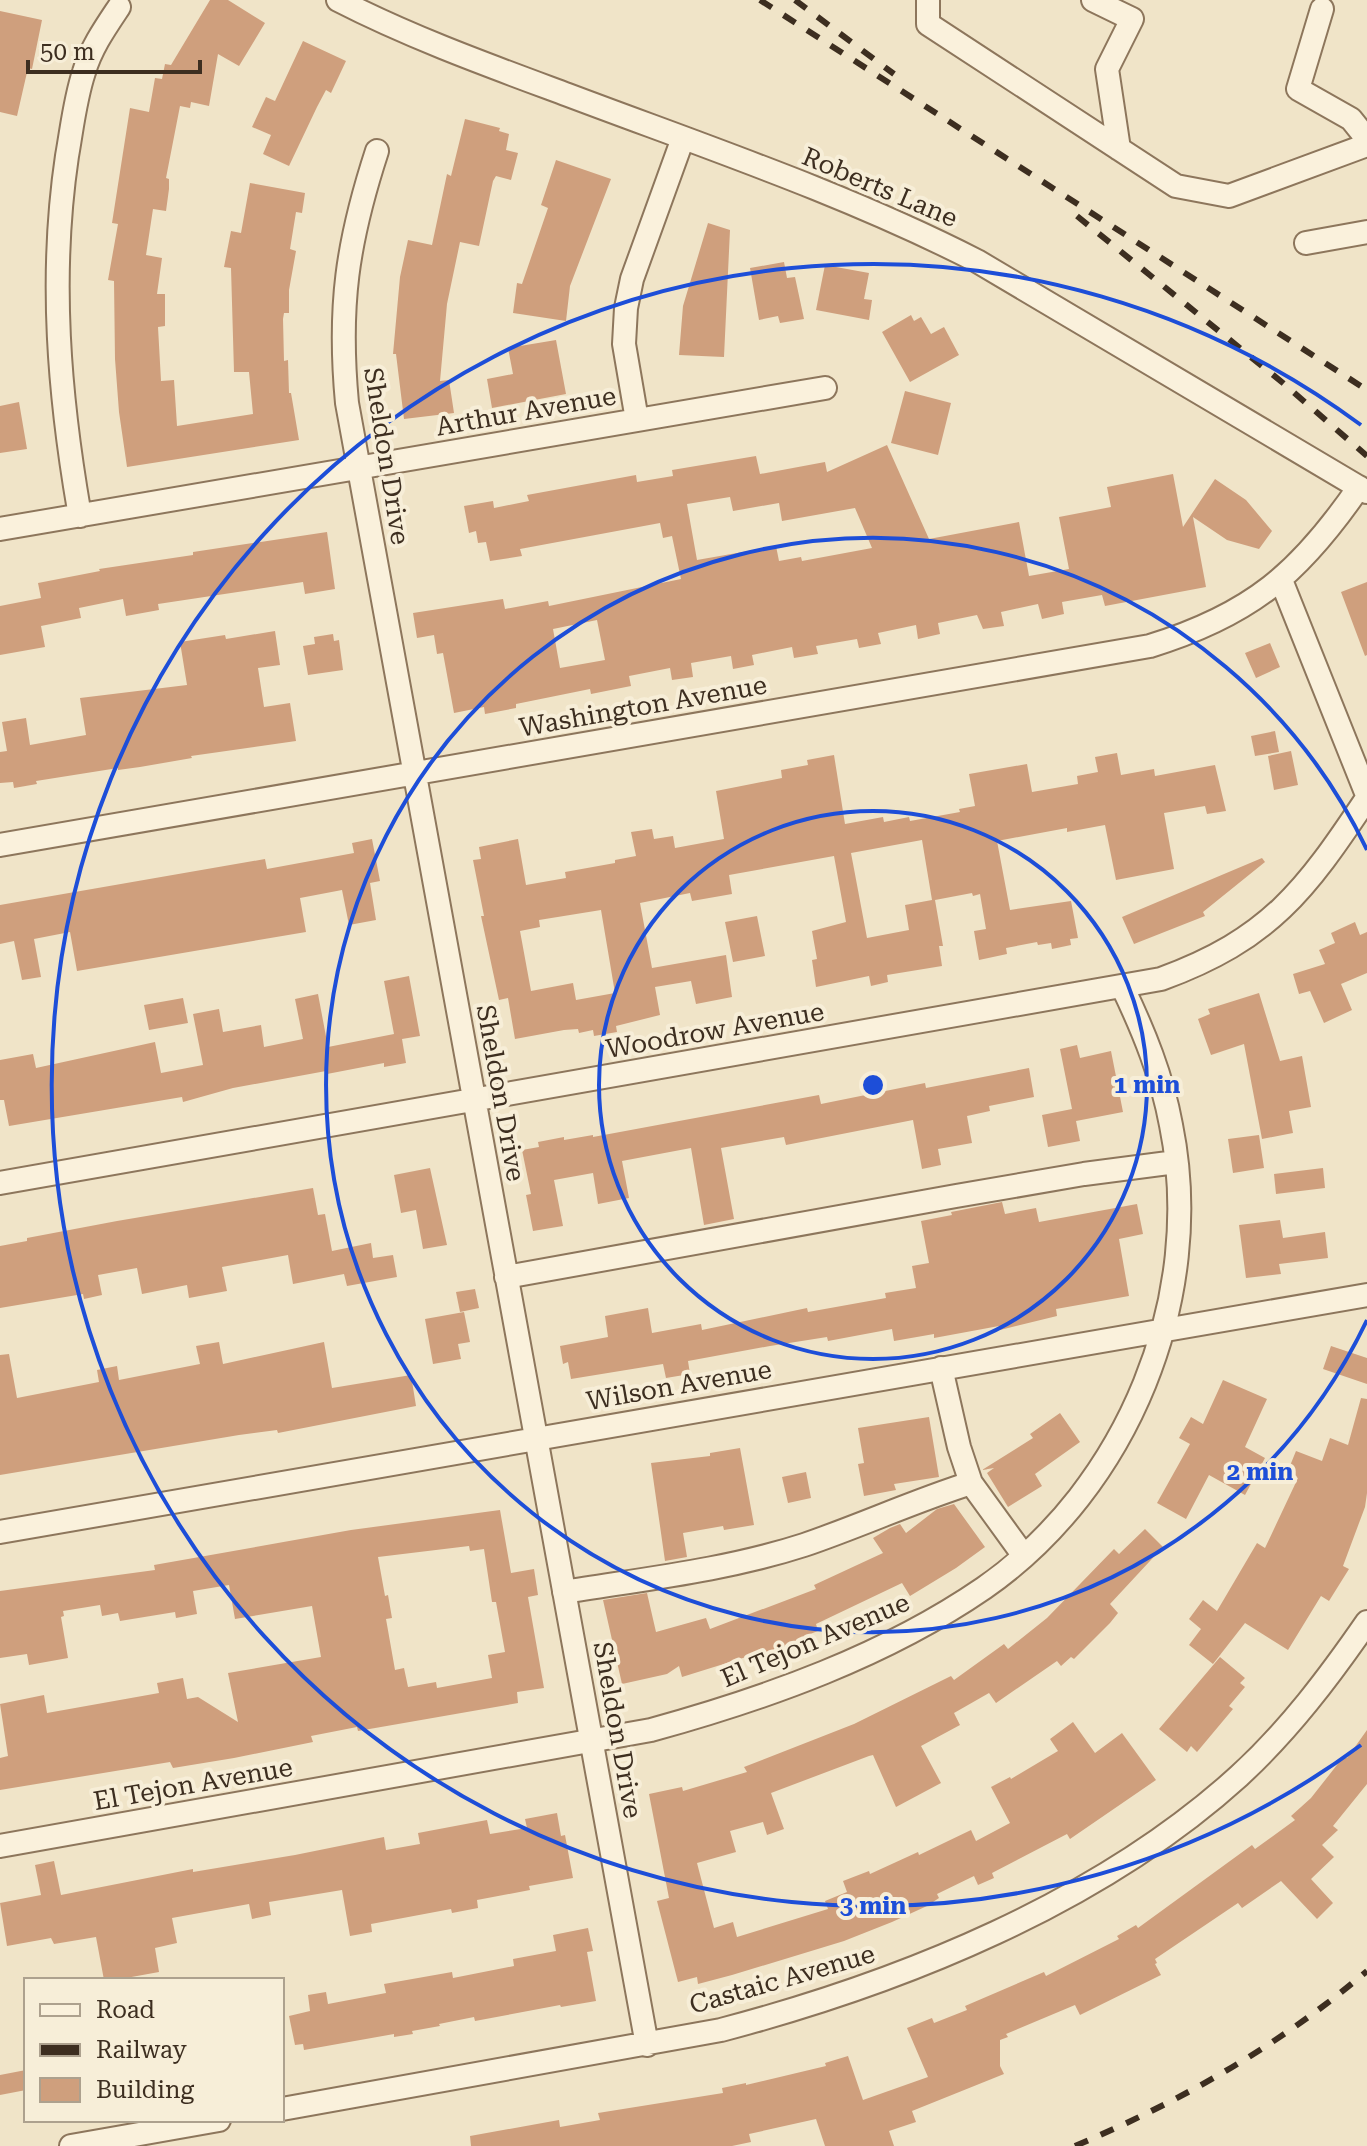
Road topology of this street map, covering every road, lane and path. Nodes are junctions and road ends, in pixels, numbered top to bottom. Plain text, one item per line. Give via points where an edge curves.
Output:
1 (338, 0) edge
2 (928, 0) edge
3 (1093, 0) edge
4 (119, 7) dead end
5 (1322, 9) dead end
6 (683, 138) junction
7 (1367, 139) edge
8 (1367, 145) edge
9 (1119, 149) junction
10 (377, 151) dead end
11 (1367, 232) edge
12 (1306, 243) dead end
13 (825, 388) dead end
14 (637, 420) junction
15 (358, 468) junction
16 (1363, 489) edge
17 (80, 516) junction
18 (0, 529) edge
19 (1281, 580) junction
20 (414, 774) junction
21 (1367, 796) edge
22 (0, 845) edge
23 (1123, 988) junction
24 (474, 1100) junction
25 (1176, 1162) junction
26 (0, 1183) edge
27 (506, 1277) junction
28 (1367, 1295) edge
29 (1163, 1330) junction
30 (941, 1368) junction
31 (536, 1438) junction
32 (971, 1483) junction
33 (0, 1532) edge
34 (1024, 1556) junction
35 (564, 1592) junction
36 (1367, 1622) edge
37 (591, 1742) junction
38 (0, 1846) edge
39 (647, 2045) junction
40 (284, 2109) edge
41 (208, 2122) edge
42 (71, 2146) edge

1 - 6 street, Roberts Lane via 440,48
2 - 9 street via 928,24
3 - 9 street via 1132,19 1107,69
4 - 17 street via 98,37 84,71 59,234 61,386
5 - 7 street via 1298,89 1351,119
6 - 14 street via 626,308 624,344
6 - 16 street, Roberts Lane via 919,231
8 - 9 street via 1229,196 1176,186
10 - 15 street, Sheldon Drive via 348,258 343,309 344,375
11 - 12 street
13 - 14 street, Arthur Avenue
14 - 15 street, Arthur Avenue
15 - 17 street, Arthur Avenue
15 - 20 street, Sheldon Drive
16 - 19 street
17 - 18 street, Arthur Avenue
19 - 20 street, Washington Avenue via 1227,617 1150,646
19 - 21 street
20 - 22 street, Washington Avenue
20 - 24 street, Sheldon Drive
21 - 23 street, Woodrow Avenue via 1326,860 1270,920 1196,966
23 - 24 street, Woodrow Avenue
23 - 25 street, El Tejon Avenue via 1158,1070
24 - 26 street, Woodrow Avenue
24 - 27 street, Sheldon Drive
25 - 27 street
25 - 29 street, El Tejon Avenue via 1178,1231
27 - 31 street, Sheldon Drive
28 - 29 street, Wilson Avenue
29 - 30 street, Wilson Avenue
29 - 34 street, El Tejon Avenue via 1141,1392 1094,1477
30 - 31 street, Wilson Avenue
30 - 32 street
31 - 33 street, Wilson Avenue
31 - 35 street, Sheldon Drive
32 - 34 street
32 - 35 street via 758,1558
34 - 37 street, El Tejon Avenue via 945,1613 783,1690 651,1730
35 - 37 street, Sheldon Drive
36 - 39 street, Castaic Avenue via 1323,1684 1241,1774 1190,1818 1112,1871 955,1951 872,1985 786,2013
37 - 38 street, El Tejon Avenue
37 - 39 street, Sheldon Drive
39 - 40 street, Castaic Avenue
41 - 42 street

